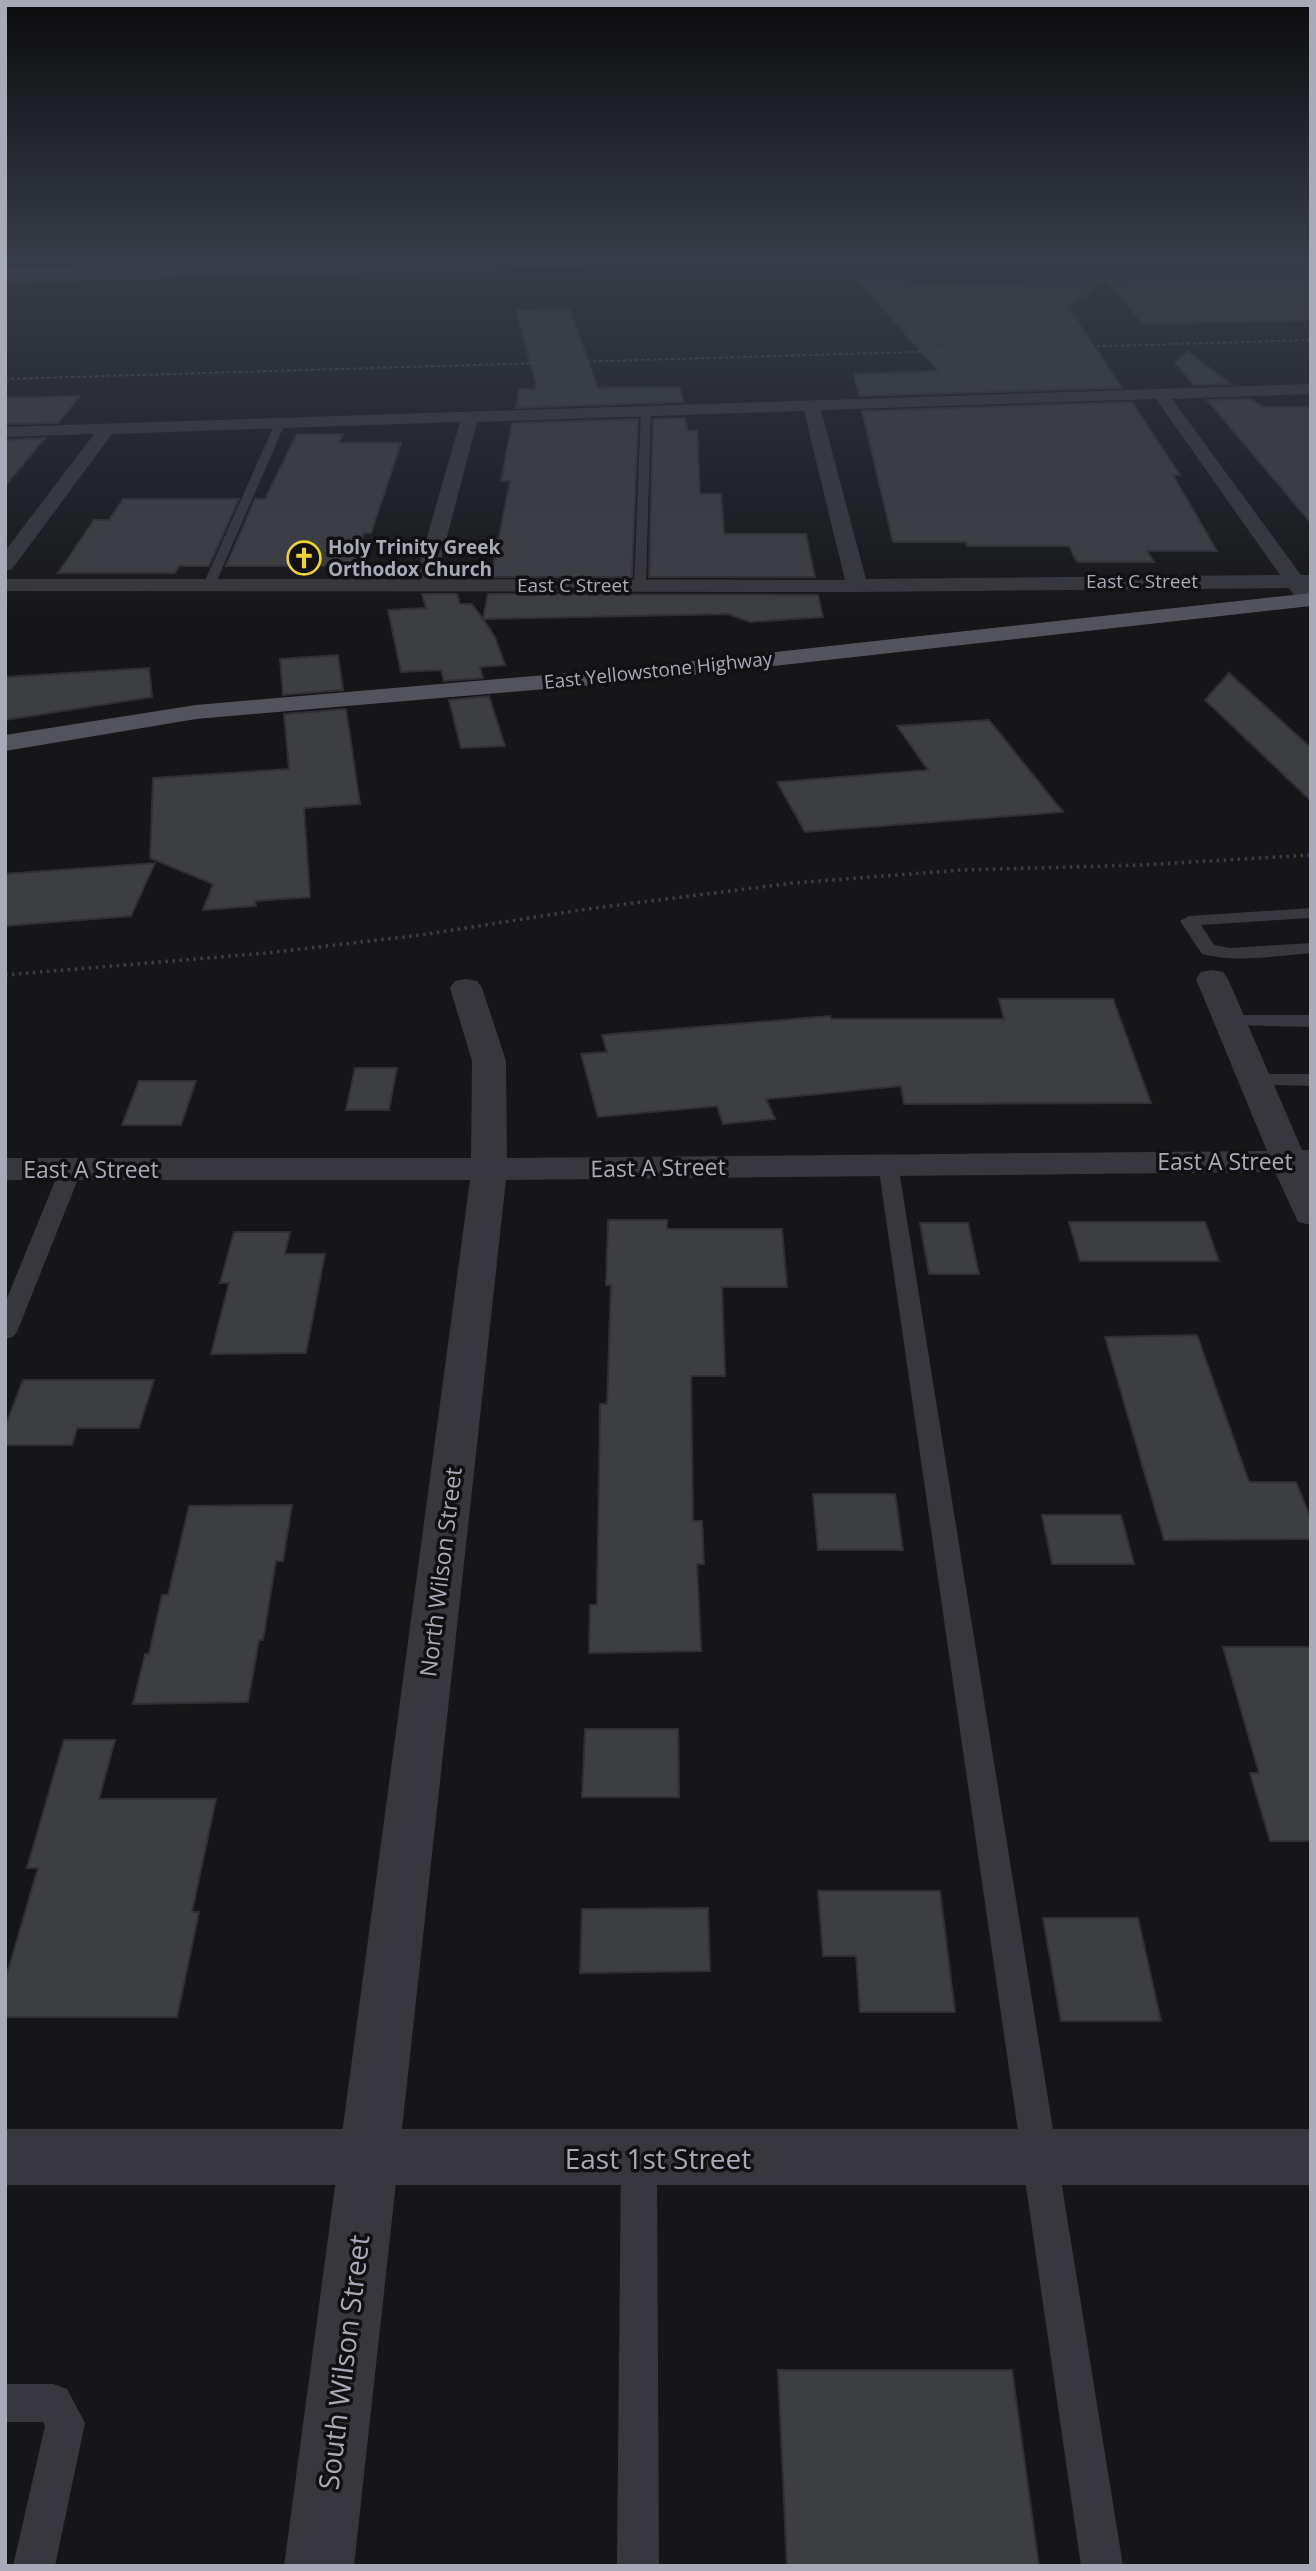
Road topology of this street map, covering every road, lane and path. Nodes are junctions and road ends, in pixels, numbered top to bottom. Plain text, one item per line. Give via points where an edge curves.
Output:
1 (1311, 389) edge
2 (1162, 396) junction
3 (811, 405) junction
4 (646, 410) junction
5 (470, 417) junction
6 (281, 421) junction
7 (107, 429) junction
8 (5, 432) edge
9 (5, 565) edge
10 (972, 584) junction
11 (5, 585) edge
12 (209, 585) junction
13 (640, 585) junction
14 (424, 586) junction
15 (856, 586) junction
16 (1306, 590) edge
17 (1178, 612) junction
18 (5, 743) edge
19 (1311, 855) edge
20 (1311, 913) edge
21 (1311, 948) edge
22 (5, 975) edge
23 (1212, 979) dead end
24 (466, 989) dead end
25 (1230, 1021) junction
26 (1311, 1021) edge
27 (1255, 1080) junction
28 (1311, 1080) edge
29 (1299, 1161) edge
30 (888, 1164) junction
31 (5, 1169) edge
32 (71, 1169) junction
33 (489, 1169) junction
34 (1311, 1214) edge
35 (5, 1332) edge
36 (5, 2157) edge
37 (1040, 2157) junction
38 (1311, 2157) edge
39 (367, 2158) junction
40 (639, 2158) junction
41 (5, 2403) edge
42 (34, 2566) edge
43 (319, 2566) edge
44 (638, 2566) edge
45 (1102, 2566) edge

1 - 2 street
2 - 3 street
2 - 16 street
3 - 4 street
3 - 15 street
4 - 5 street
4 - 13 lane
5 - 6 street
5 - 14 street
6 - 7 street
6 - 12 lane
7 - 8 street
7 - 9 street
10 - 15 street, East C Street
10 - 16 street, East C Street
10 - 17 street, East C Street via 1120,593 1160,601
11 - 12 street, East C Street
12 - 14 street, East C Street
13 - 14 street, East C Street
13 - 15 street, East C Street
16 - 17 main road, East Yellowstone Highway
17 - 18 main road, East Yellowstone Highway via 639,674 196,712
19 - 22 path via 962,870 793,883 267,954
20 - 21 lane via 1189,921 1208,950
23 - 25 street
24 - 33 street, North Wilson Street via 489,1061
25 - 26 lane
25 - 27 street
27 - 28 lane
27 - 29 street
29 - 30 street, East A Street
29 - 34 street
30 - 33 street, East A Street
30 - 37 lane
31 - 32 street, East A Street
32 - 33 street, East A Street
32 - 35 lane
33 - 39 street, North Wilson Street
36 - 39 street, East 1st Street
37 - 38 street, East 1st Street
37 - 40 street, East 1st Street
37 - 45 lane
39 - 40 street, East 1st Street
39 - 43 street, South Wilson Street
40 - 44 lane
41 - 42 lane via 53,2403 65,2423

